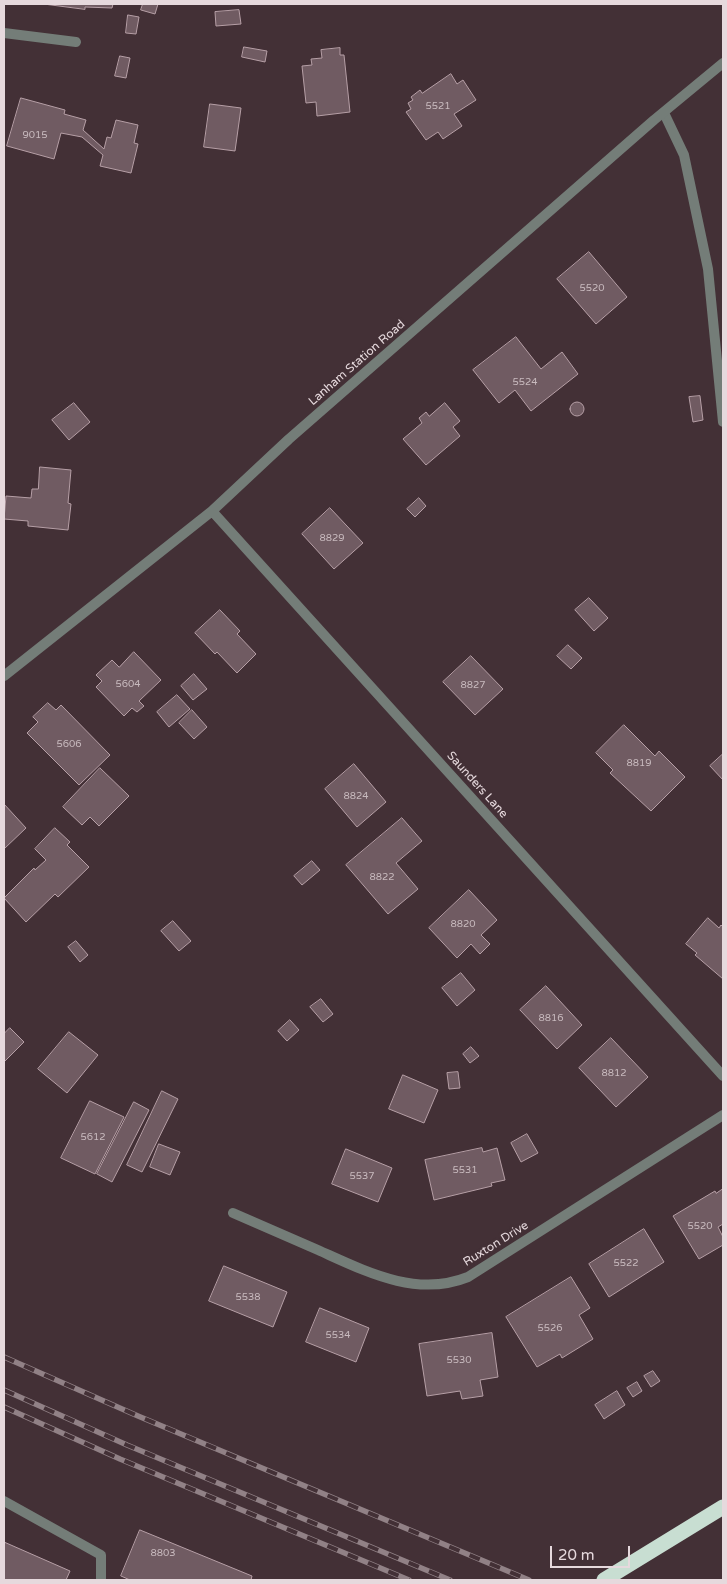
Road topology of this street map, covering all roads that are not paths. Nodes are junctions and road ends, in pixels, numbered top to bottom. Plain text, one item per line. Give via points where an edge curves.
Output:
1 (4, 33) edge
2 (76, 42) dead end
3 (723, 63) edge
4 (664, 112) junction
5 (723, 422) edge
6 (212, 511) junction
7 (4, 676) edge
8 (723, 1076) edge
9 (723, 1115) edge
10 (233, 1212) dead end
11 (4, 1501) edge
12 (723, 1507) edge
13 (101, 1580) edge
14 (604, 1580) edge

1 - 2 street
3 - 4 street, Lanham Station Road
4 - 5 street via 684,155 708,269
4 - 6 street, Lanham Station Road via 289,439
6 - 7 street, Lanham Station Road
6 - 8 street, Saunders Lane
9 - 10 street, Ruxton Drive via 468,1277 438,1285 414,1284 374,1275
11 - 13 street via 101,1555
12 - 14 highway

